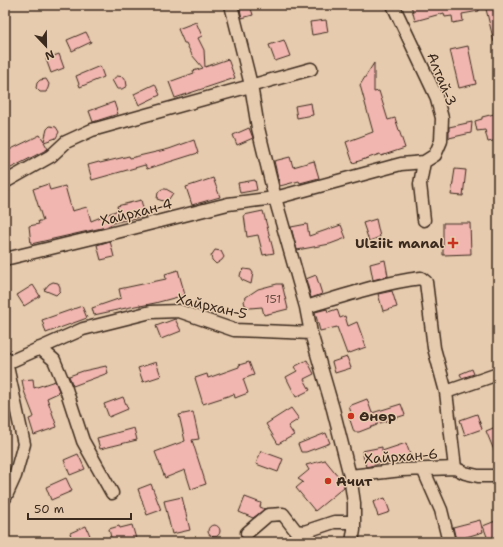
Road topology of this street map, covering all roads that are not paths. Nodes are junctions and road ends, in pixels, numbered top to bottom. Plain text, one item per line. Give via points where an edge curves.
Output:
1 (231, 5) edge
2 (393, 5) edge
3 (311, 69) dead end
4 (251, 85) junction
5 (424, 162) junction
6 (5, 182) edge
7 (275, 198) junction
8 (424, 220) dead end
9 (5, 259) edge
10 (306, 307) junction
11 (311, 333) junction
12 (40, 348) junction
13 (6, 360) edge
14 (498, 374) edge
15 (446, 392) junction
16 (455, 468) junction
17 (423, 469) junction
18 (350, 476) junction
19 (498, 476) edge
20 (112, 493) dead end
21 (5, 498) edge
22 (354, 522) junction
23 (248, 533) dead end
24 (352, 542) edge
25 (449, 542) edge

1 - 4 street
2 - 5 street, Алтай-3 via 436,96 442,118 441,141 435,155
3 - 4 street
4 - 6 street via 92,130 66,142 51,156
4 - 7 street via 258,128
5 - 7 street, Хайрхан-4 via 401,164
5 - 8 street via 420,184
7 - 9 street, Хайрхан-4 via 228,204
7 - 10 street
10 - 11 street
10 - 15 street via 387,283 421,278 426,282 434,348
11 - 12 street, Хайрхан-5 via 234,330 179,311 151,312 84,329
11 - 18 street
12 - 13 street, Хайрхан-5
12 - 20 street via 54,360 83,441
13 - 21 street, Хайрхан-5 via 24,444 15,476
14 - 15 street
15 - 16 street
16 - 17 street, Хайрхан-6
16 - 19 street via 478,476
17 - 18 street, Хайрхан-6
17 - 25 street via 441,510
18 - 22 street
22 - 23 street via 334,522 304,532 296,531 283,514 275,514 268,515
22 - 24 street

